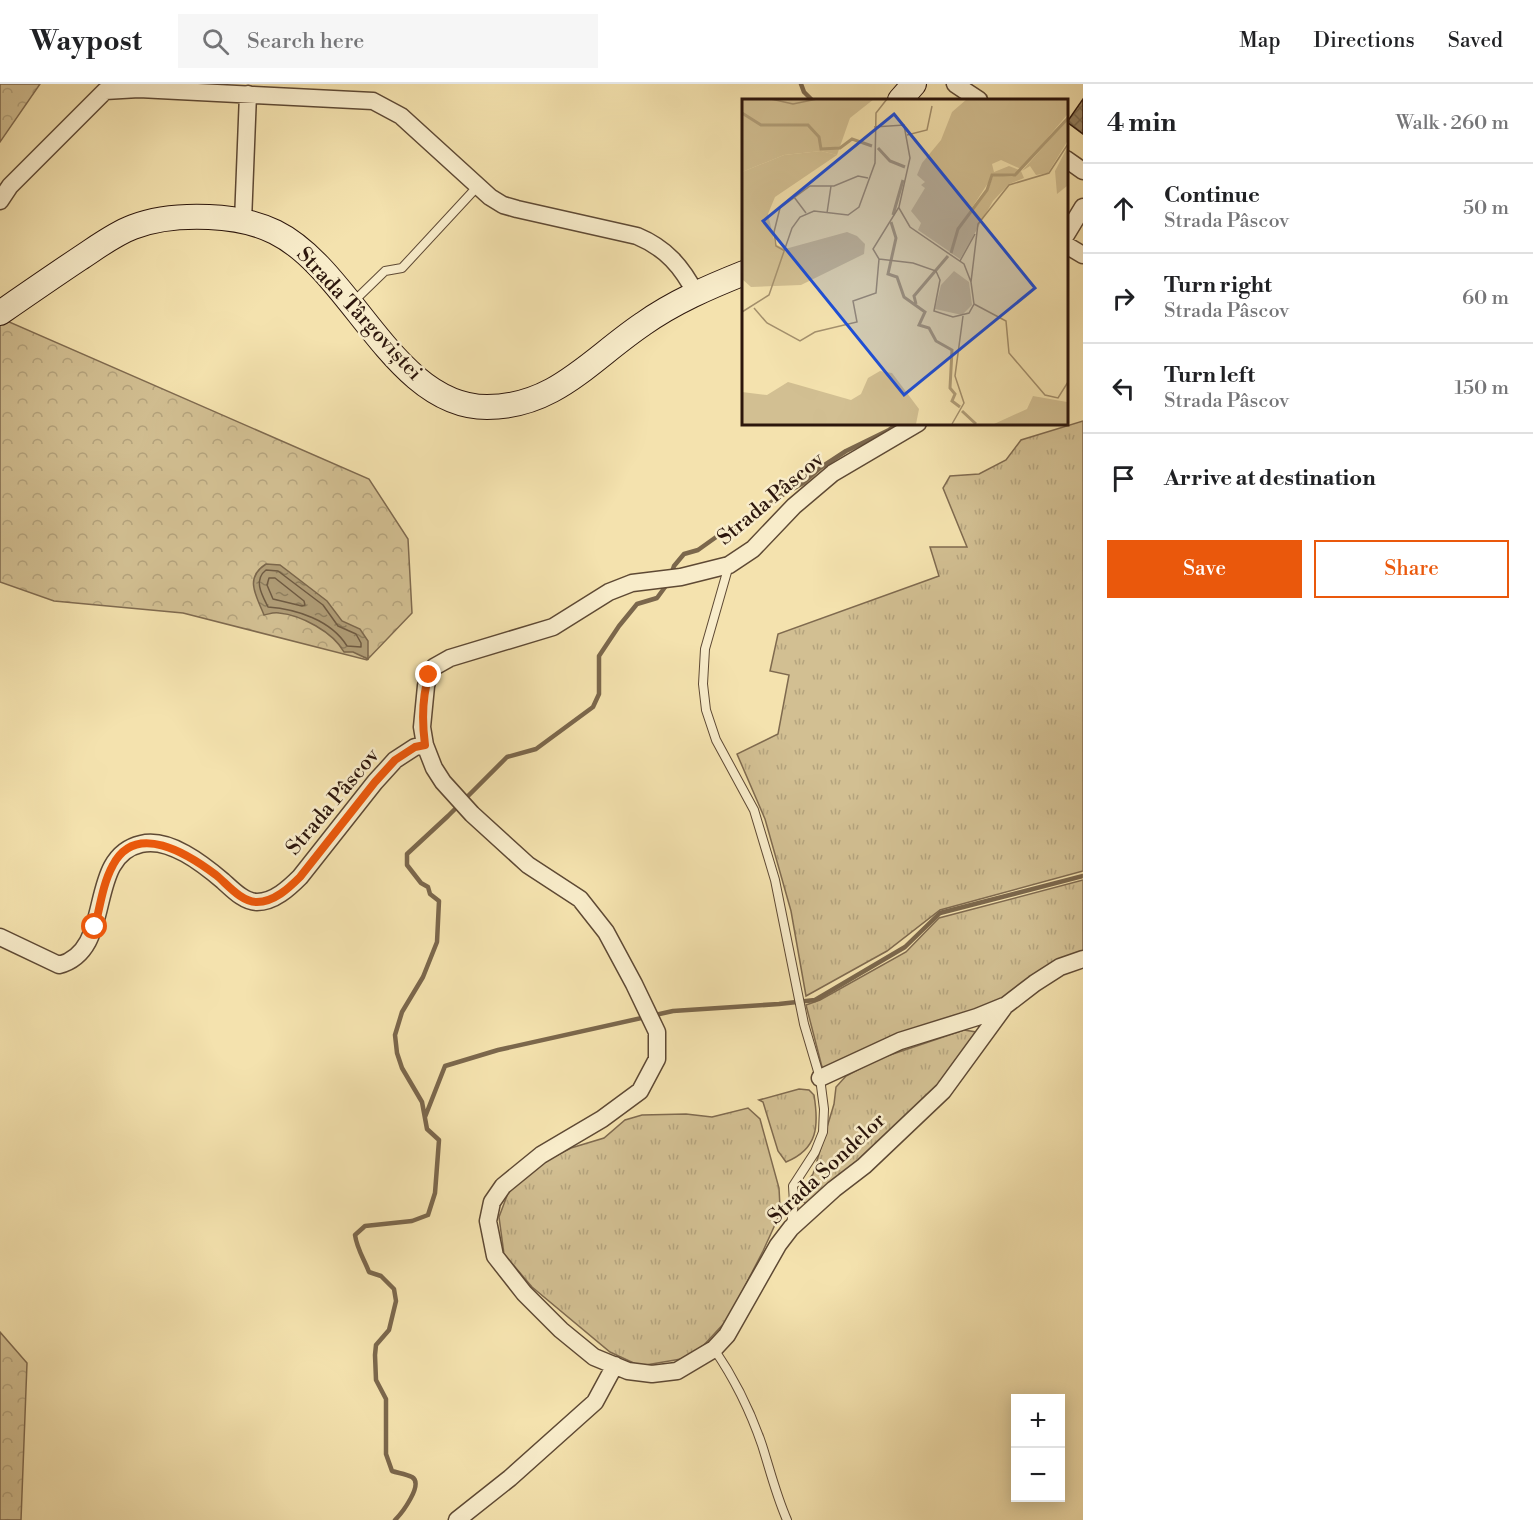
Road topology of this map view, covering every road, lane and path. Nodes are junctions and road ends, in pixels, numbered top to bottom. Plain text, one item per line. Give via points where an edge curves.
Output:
1 (914, 84) edge
2 (954, 84) edge
3 (248, 94) junction
4 (901, 99) edge
5 (977, 99) edge
6 (1068, 160) edge
7 (1083, 171) edge
8 (477, 187) junction
9 (0, 201) edge
10 (1083, 207) edge
11 (243, 221) junction
12 (1068, 232) edge
13 (1068, 246) edge
14 (1083, 255) edge
15 (742, 274) edge
16 (696, 294) junction
17 (352, 303) junction
18 (0, 313) edge
19 (916, 424) edge
20 (729, 565) junction
21 (425, 745) junction
22 (0, 937) edge
23 (1083, 959) edge
24 (1005, 1006) junction
25 (820, 1078) junction
26 (790, 1228) junction
27 (714, 1348) junction
28 (615, 1365) junction
29 (457, 1520) edge
30 (787, 1520) edge

1 - 4 main road
2 - 5 street
3 - 8 street via 373,101 401,116
3 - 9 street via 105,91 10,186
3 - 11 street
6 - 7 street
8 - 16 street via 503,205 653,243 676,262
8 - 17 lane via 402,268 385,271
10 - 12 street
11 - 17 main road, Strada Târgoviștei via 291,242
11 - 18 main road, Strada Târgoviștei via 198,217 133,227
13 - 14 street
15 - 16 main road, Strada Târgoviștei
16 - 17 main road, Strada Târgoviștei via 642,324 553,391 530,402 484,407 447,397 415,377 380,341
19 - 20 street, Strada Pâscov via 833,472 753,549
20 - 21 street, Strada Pâscov via 681,577 632,583 609,592 553,627 450,658 434,667 427,680 422,726
20 - 25 lane via 705,649 706,710 716,740 754,810 775,880 804,1024
21 - 22 street, Strada Pâscov via 395,760 300,877 269,900 256,902 241,896 179,851 144,843 126,848 113,864 95,927 71,962 59,965
21 - 28 street, Strada Sondelor via 443,782 472,814 528,865 580,900 606,932 657,1032 657,1059 640,1091 541,1155 503,1186 492,1202 488,1221 495,1256 524,1293 561,1330 594,1356
23 - 24 street, Strada Sondelor via 1060,967
24 - 25 street via 900,1041
24 - 26 street, Strada Sondelor via 943,1091 864,1166
25 - 26 lane via 823,1132 793,1186
26 - 27 street, Strada Sondelor via 727,1335
27 - 28 street, Strada Sondelor via 677,1371 652,1374
27 - 30 lane via 744,1402
28 - 29 street via 594,1402

